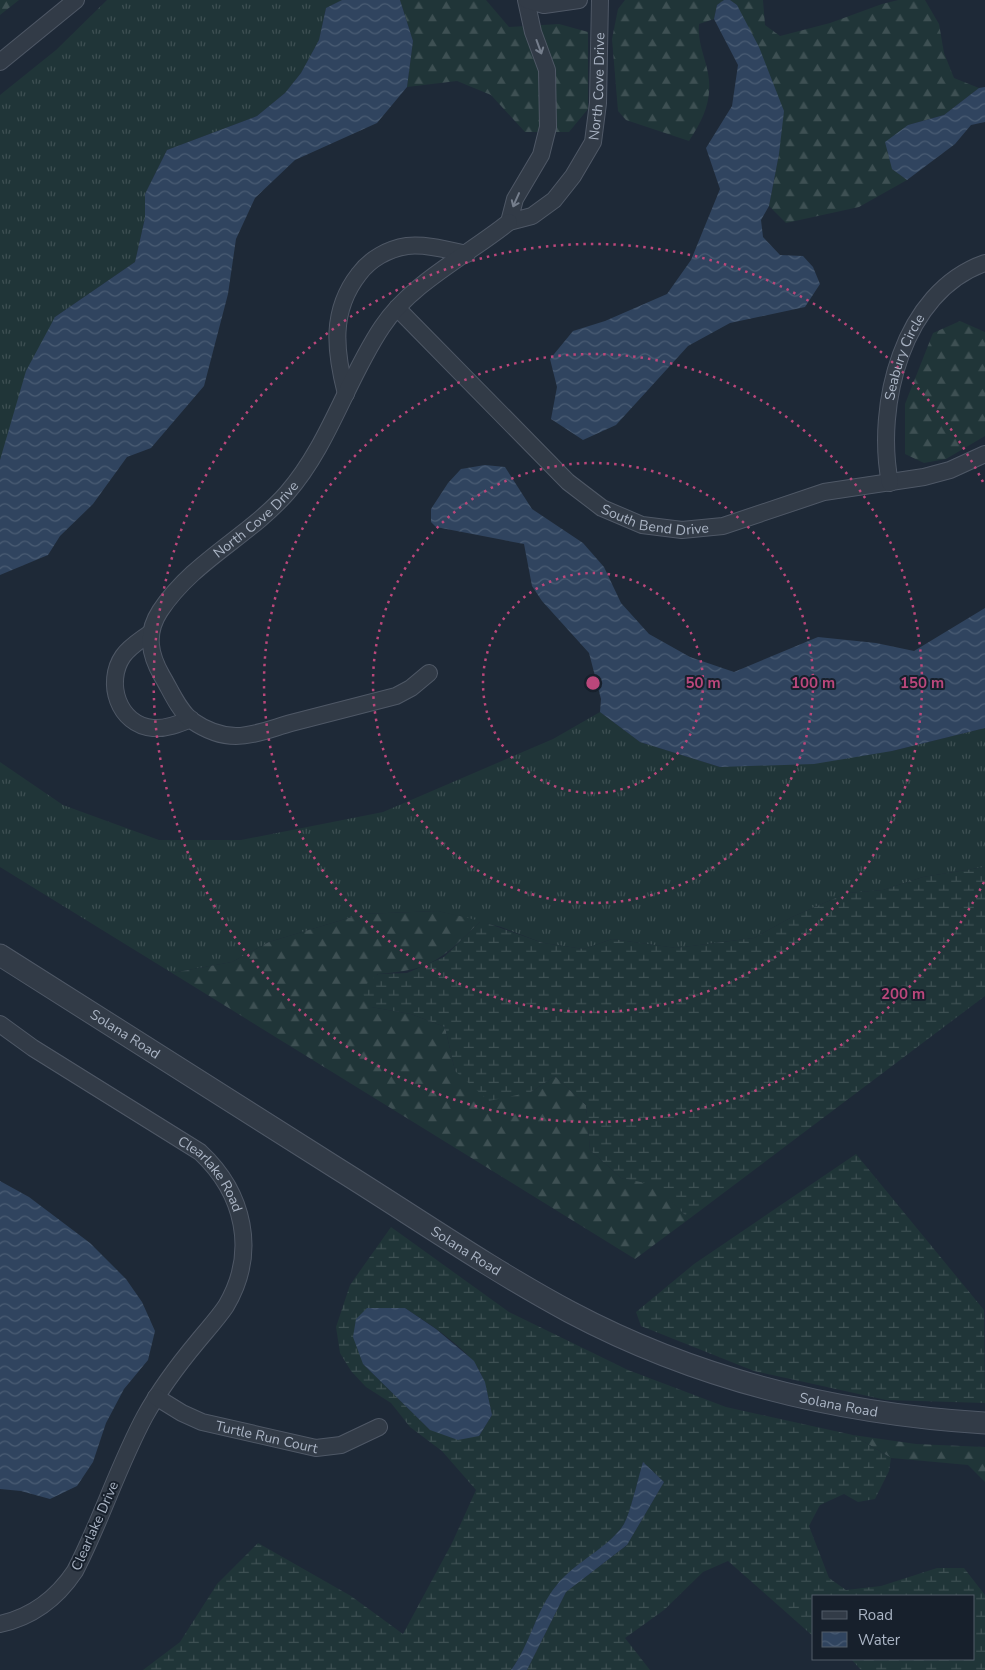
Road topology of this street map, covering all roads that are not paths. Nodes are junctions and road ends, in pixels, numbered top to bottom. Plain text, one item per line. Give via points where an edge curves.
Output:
1 (76, 0) edge
2 (526, 0) edge
3 (579, 0) edge
4 (600, 0) edge
5 (0, 62) edge
6 (509, 222) junction
7 (467, 254) junction
8 (985, 263) edge
9 (397, 308) junction
10 (346, 394) junction
11 (985, 454) edge
12 (890, 483) junction
13 (150, 634) junction
14 (429, 673) dead end
15 (191, 719) junction
16 (0, 955) edge
17 (0, 1024) edge
18 (156, 1397) junction
19 (985, 1423) edge
20 (379, 1427) dead end
21 (0, 1624) edge

1 - 5 street
2 - 3 street via 544,4
2 -> 6 street via 547,70 548,127 541,155 515,199
4 - 6 street, North Cove Drive via 598,103 593,142 554,200 532,216
6 - 7 street, North Cove Drive
7 - 9 street, North Cove Drive via 412,293
7 - 10 street via 408,246 383,254 364,267 352,283 338,313 337,353
8 - 12 street, Seabury Circle via 966,272 937,295 902,353 887,402 884,435
9 - 10 street, North Cove Drive via 374,339
9 - 12 street, South Bend Drive via 568,482 602,508 635,522 662,529 702,530 824,492
10 - 13 street, North Cove Drive via 306,468 288,492 267,514 203,563 180,585 161,610
11 - 12 street, South Bend Drive via 924,478
13 - 15 street via 154,663 182,710
13 - 15 street, North Cove Drive via 128,650 117,667 114,680 120,706 134,720 154,728 174,726
14 - 15 street via 396,696 250,734 221,734
16 - 19 street, Solana Road via 524,1286 624,1338 728,1378 807,1400 872,1413
17 - 18 street, Clearlake Road via 200,1152 232,1193 243,1226 244,1245 234,1291 225,1308
18 - 20 street, Turtle Run Court via 202,1422 316,1448 342,1445
18 - 21 street, Clearlake Drive via 133,1440 72,1576 42,1607

